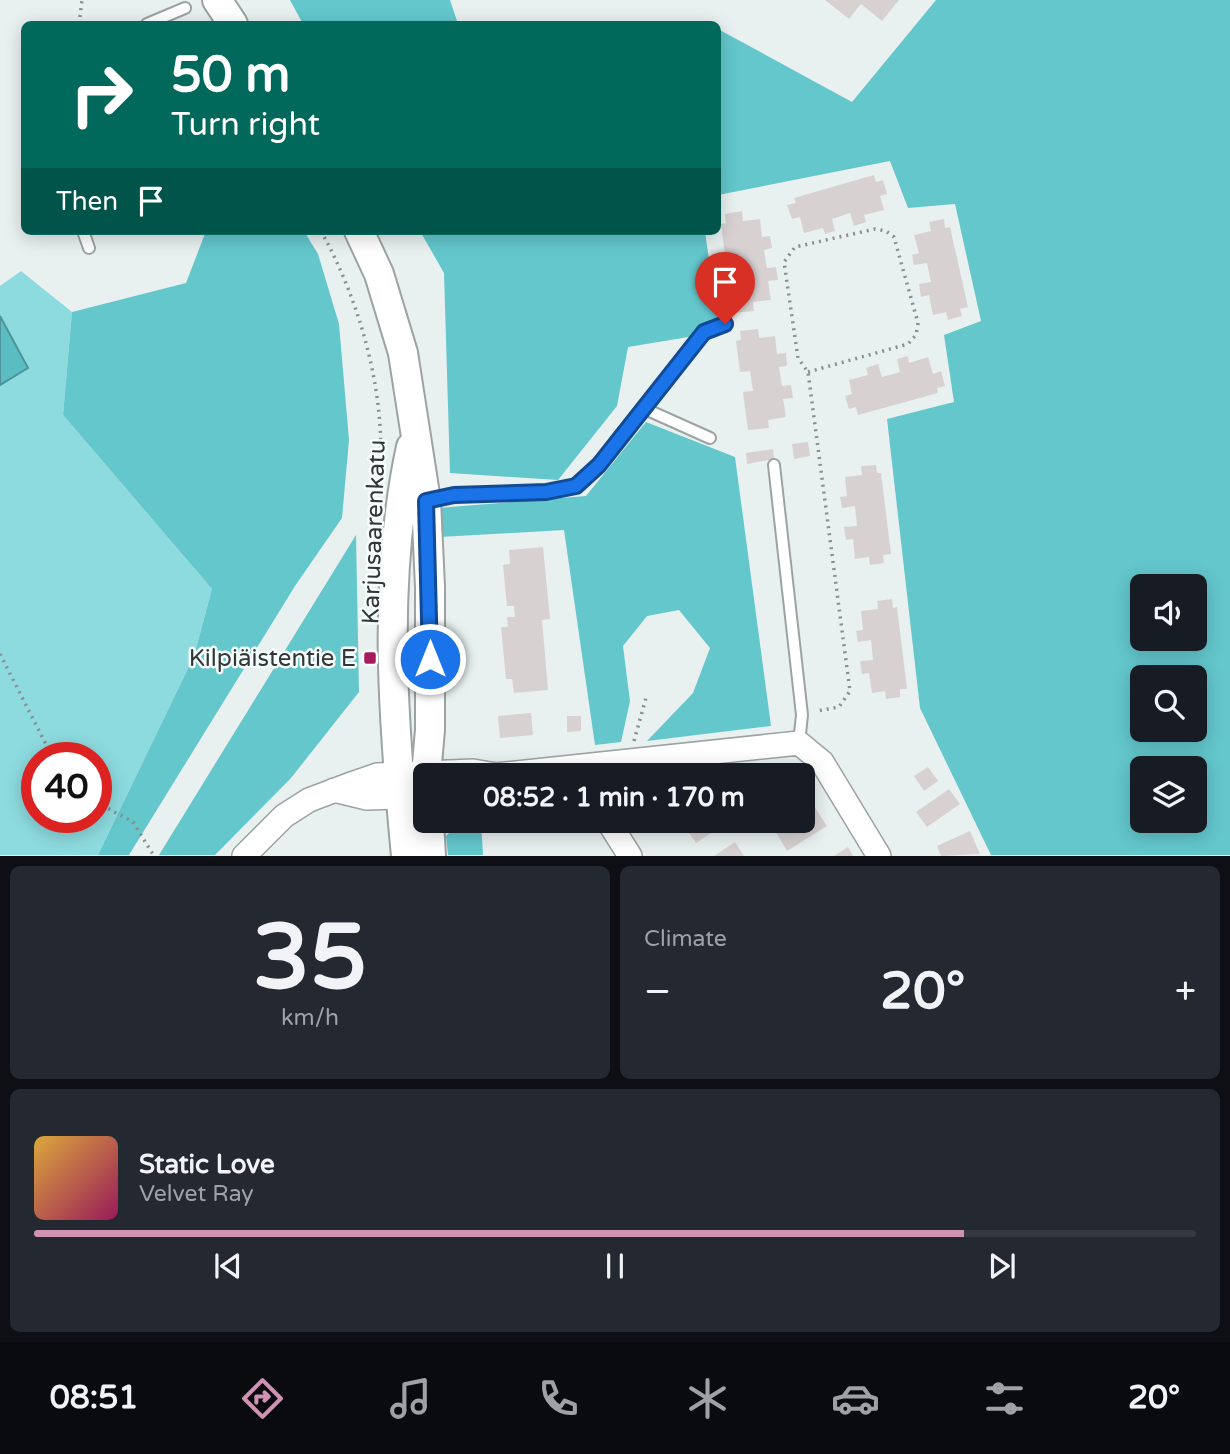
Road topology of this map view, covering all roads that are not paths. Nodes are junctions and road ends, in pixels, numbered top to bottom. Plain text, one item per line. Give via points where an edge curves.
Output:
1 (217, 0) edge
2 (185, 8) dead end
3 (154, 21) edge
4 (231, 21) edge
5 (84, 235) edge
6 (361, 235) edge
7 (89, 248) dead end
8 (725, 324) dead end
9 (643, 408) junction
10 (710, 438) dead end
11 (774, 465) dead end
12 (413, 502) junction
13 (799, 743) junction
14 (421, 763) edge
15 (622, 763) edge
16 (413, 767) edge
17 (413, 783) edge
18 (413, 799) edge
19 (430, 833) edge
20 (616, 833) edge
21 (255, 850) edge
22 (406, 856) edge
23 (431, 856) edge
24 (630, 856) edge
25 (879, 856) edge

1 - 4 street
2 - 3 lane
5 - 7 lane
6 - 12 street, Karjusaarenkatu via 392,310 403,353 414,434
8 - 9 lane via 704,332
9 - 10 lane
9 - 12 lane via 599,465 576,486
11 - 13 lane via 802,715
12 - 14 street, Karjusaarenkatu via 430,652 430,730
12 - 16 street, Karjusaarenkatu via 392,601
13 - 15 street
13 - 25 street via 822,762
17 - 21 street via 377,775 309,800 284,816
18 - 22 street, Karjusaarenkatu
19 - 23 street
20 - 24 street

